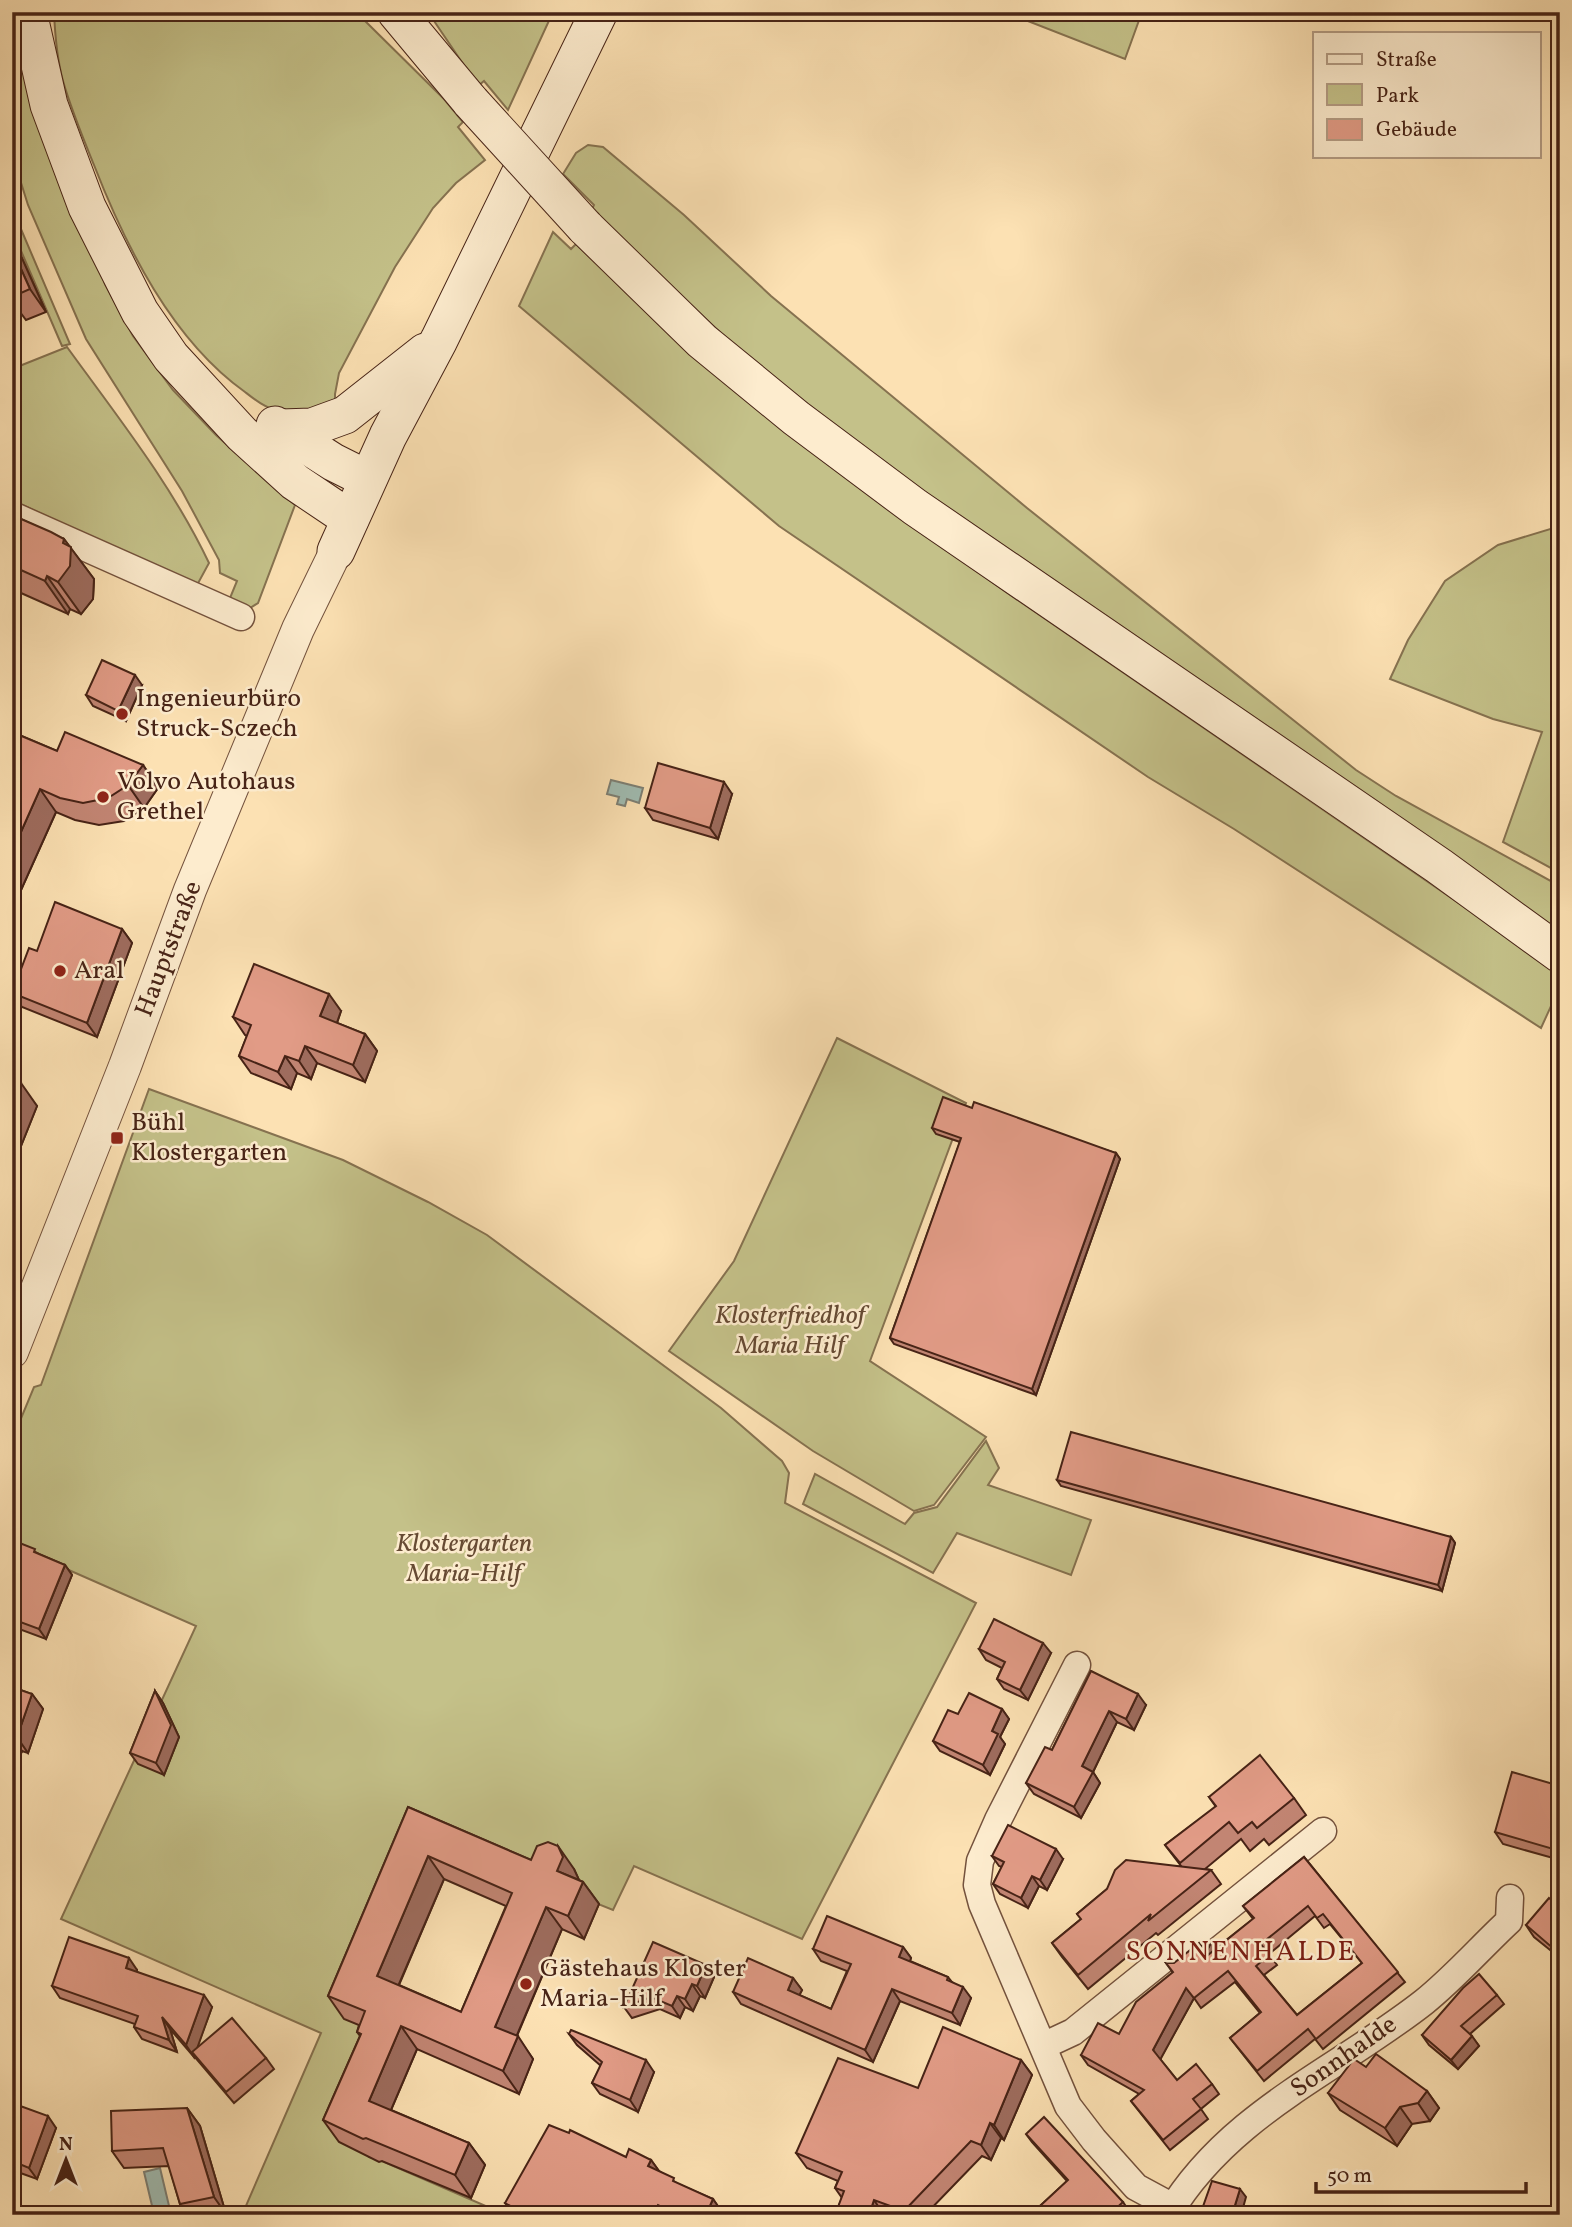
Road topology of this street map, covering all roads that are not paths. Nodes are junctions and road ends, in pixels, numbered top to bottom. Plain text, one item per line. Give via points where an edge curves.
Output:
1 (396, 12) edge
2 (599, 12) edge
3 (30, 16) edge
4 (439, 340) junction
5 (209, 399) junction
6 (281, 428) junction
7 (367, 479) junction
8 (12, 515) edge
9 (350, 519) junction
10 (336, 551) joint
11 (241, 617) dead end
12 (1560, 954) edge
13 (13, 1346) edge
14 (1077, 1665) dead end
15 (1323, 1832) dead end
16 (1510, 1898) dead end
17 (1043, 2046) junction
18 (1170, 2211) edge

1 - 12 main road, bridge via 585,227 702,341 796,418 893,491
2 - 4 main road
3 - 5 main road via 49,104 87,207 140,313
4 - 6 main road via 345,415 312,427
4 - 7 main road
5 - 6 main road
5 - 9 main road via 295,482
6 - 7 main road
7 - 9 main road
8 - 11 street
9 - 10 main road
10 - 13 street, Hauptstraße via 298,629 190,890
14 - 17 street via 998,1820 980,1861 977,1885
15 - 17 street via 1073,2032
16 - 18 street, Sonnhalde via 1509,1921 1425,2001 1236,2133 1192,2177
17 - 18 street via 1068,2106 1094,2140 1136,2187

